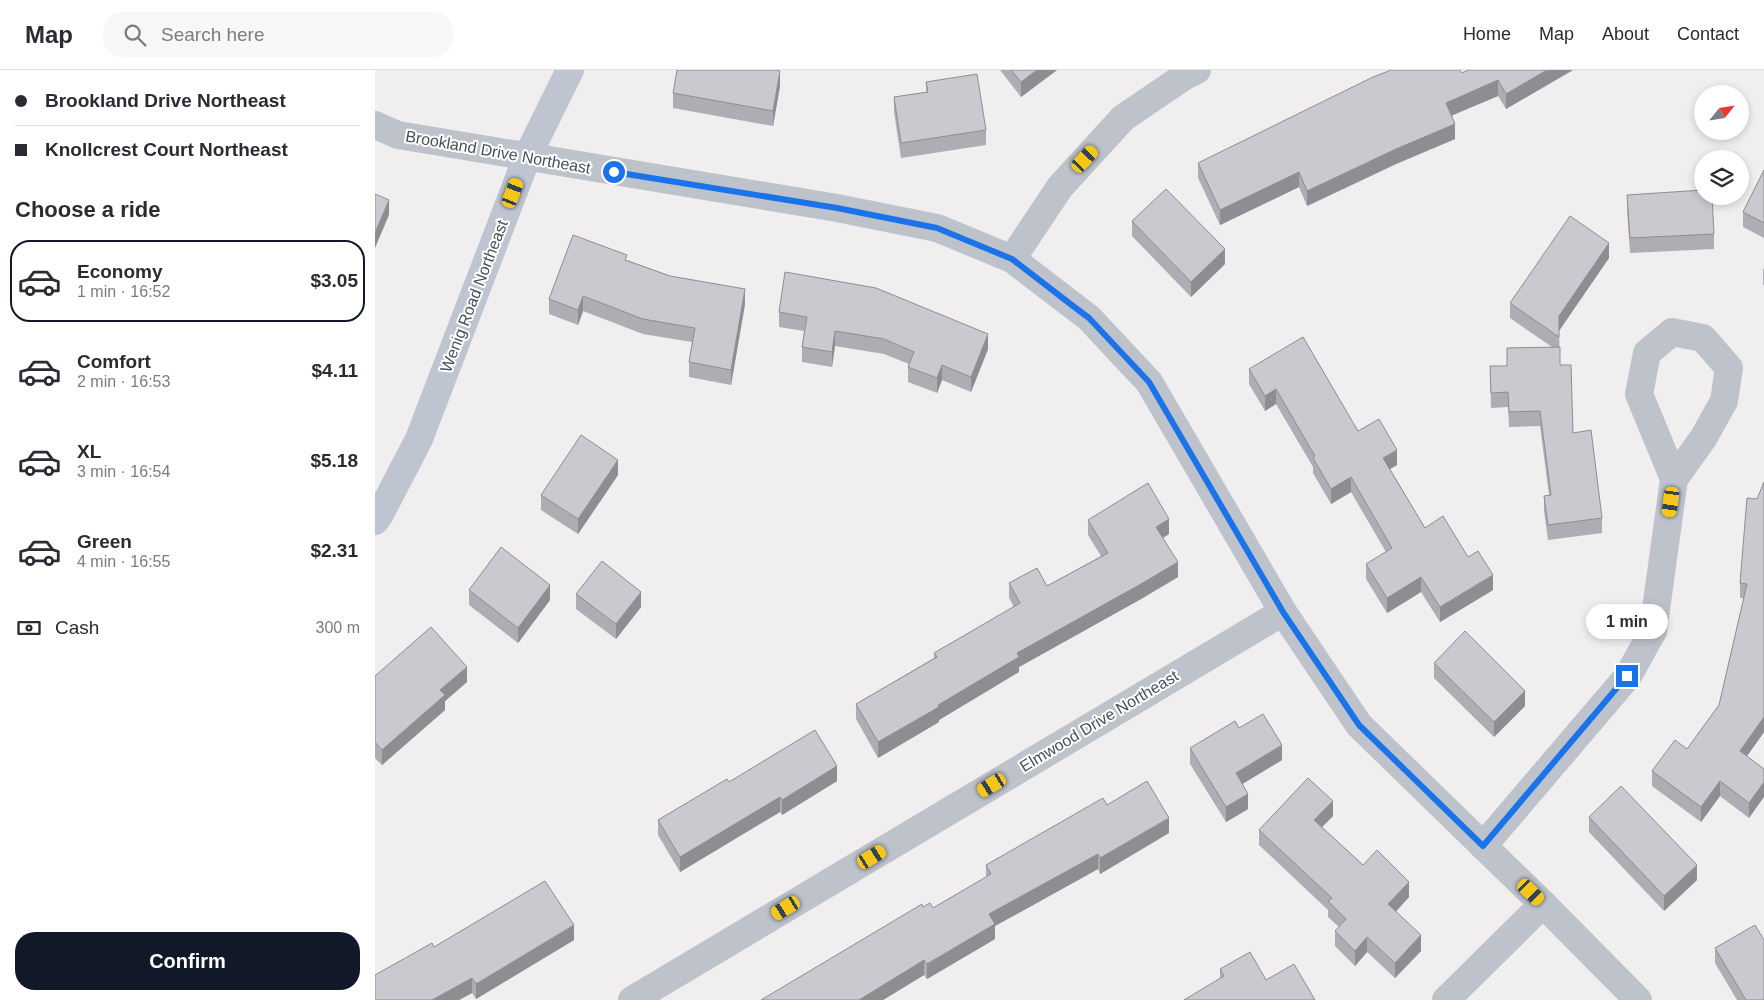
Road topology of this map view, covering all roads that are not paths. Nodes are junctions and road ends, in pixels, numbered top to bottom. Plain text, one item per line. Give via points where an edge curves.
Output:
1 (570, 70) edge
2 (1197, 70) edge
3 (375, 125) edge
4 (527, 157) junction
5 (1012, 259) junction
6 (1674, 479) junction
7 (375, 521) edge
8 (1283, 612) junction
9 (1483, 846) junction
10 (1543, 904) junction
11 (632, 1000) edge
12 (1445, 1000) edge
13 (1638, 1000) edge

1 - 4 street, Wenig Road Northeast
2 - 5 street via 1123,118 1060,187
3 - 4 street, Brookland Drive Northeast via 398,135
4 - 5 street, Brookland Drive Northeast via 837,208 937,228
4 - 7 street, Wenig Road Northeast via 419,439
5 - 8 street, Brookland Drive Northeast via 1089,318 1149,382
6 - 6 street via 1639,394 1647,353 1673,332 1703,338 1729,368 1724,402
6 - 9 street via 1653,631 1627,676
8 - 9 street, Brookland Drive Northeast via 1359,725
8 - 11 street, Elmwood Drive Northeast
9 - 10 street, Brookland Drive Northeast
10 - 12 street
10 - 13 street, Brookland Drive Northeast

